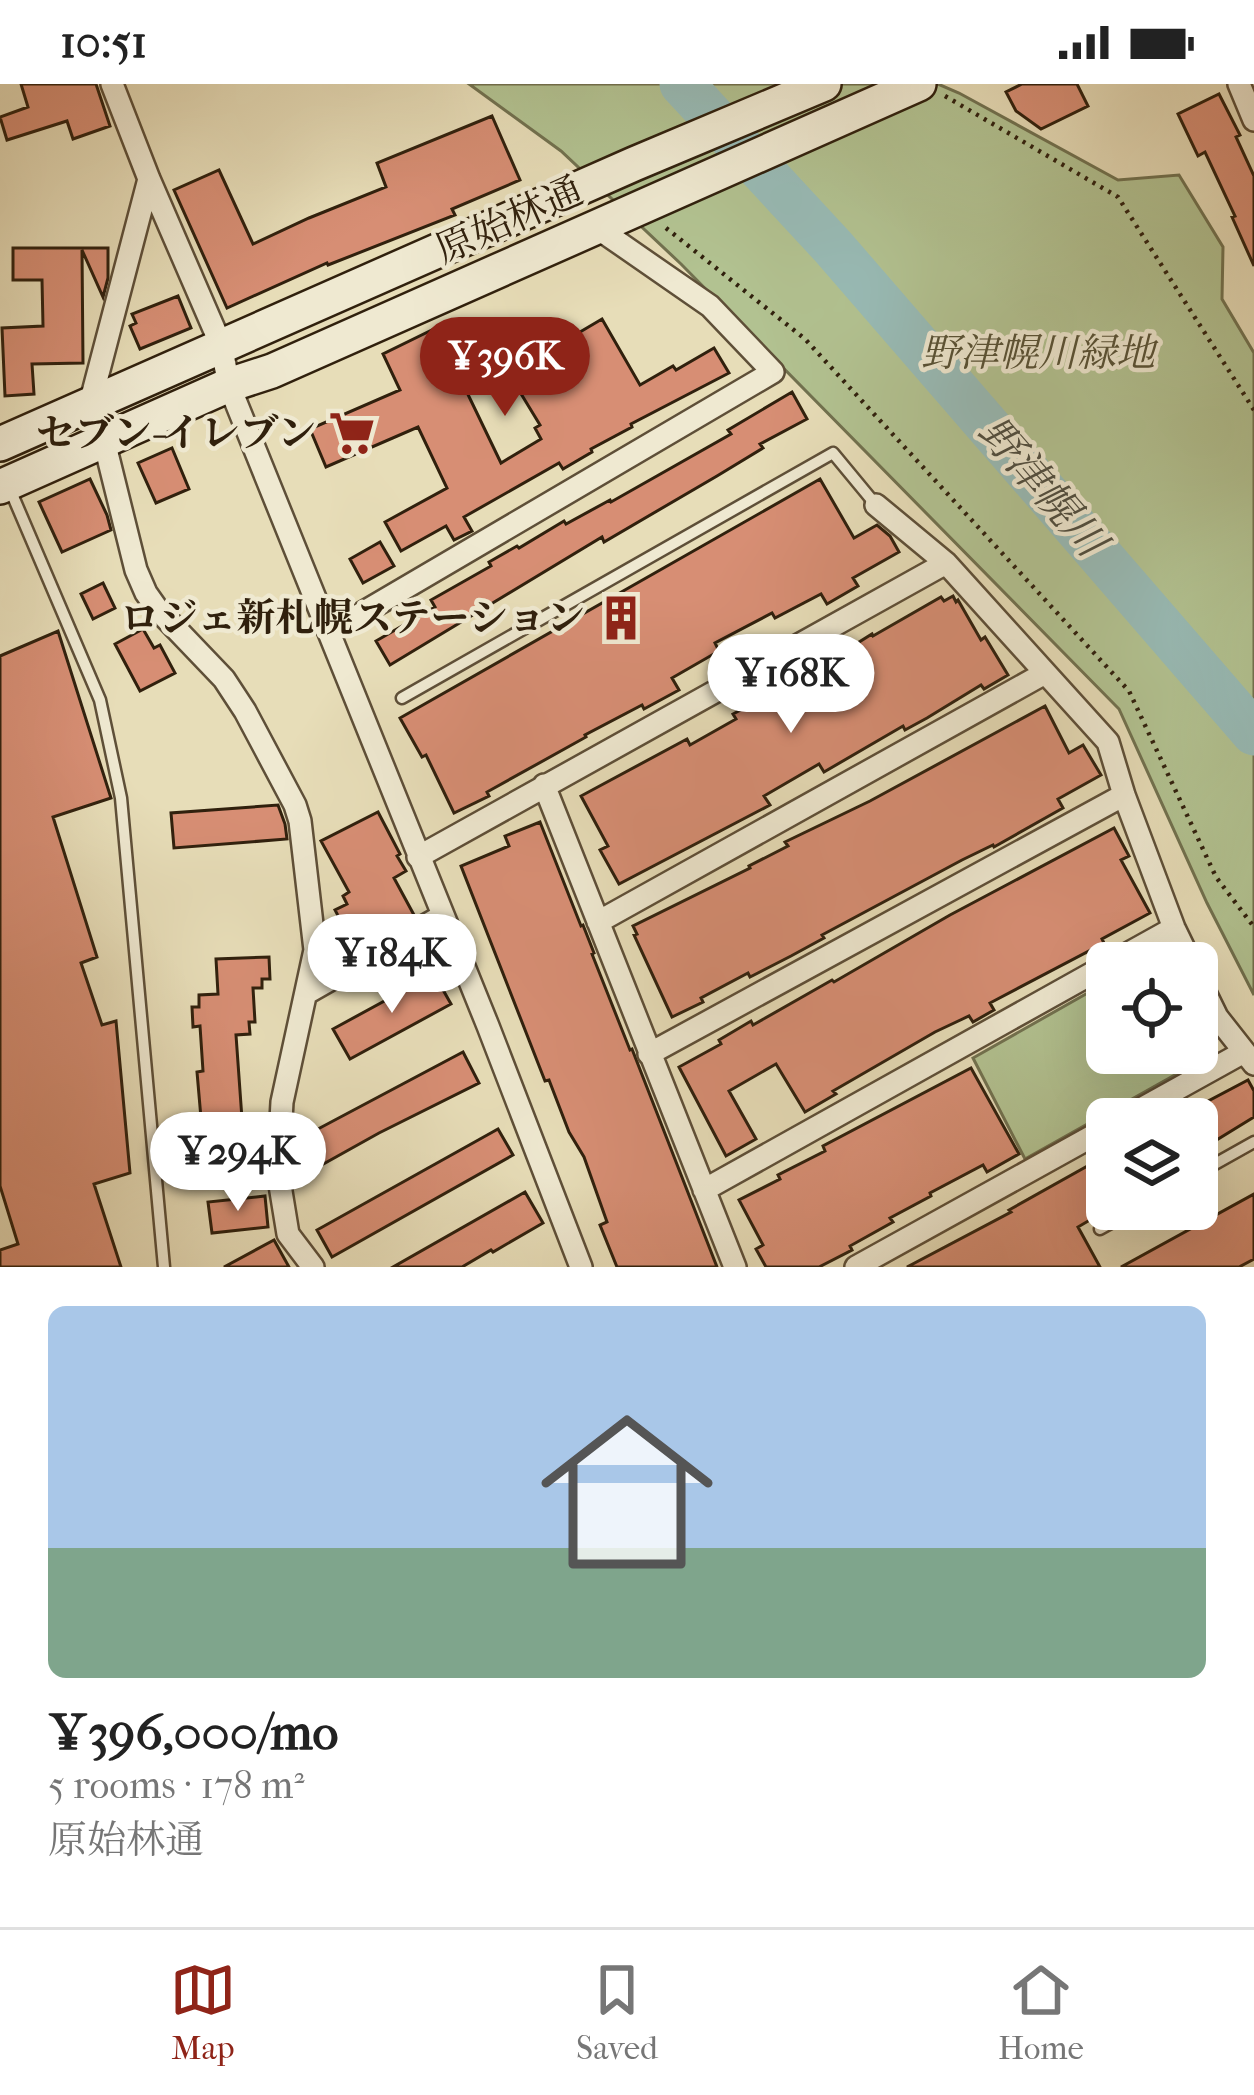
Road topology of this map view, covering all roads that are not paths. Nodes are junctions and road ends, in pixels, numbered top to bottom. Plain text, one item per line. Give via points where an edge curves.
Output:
1 (112, 84) edge
2 (824, 84) edge
3 (1239, 84) edge
4 (917, 89) edge
5 (1254, 120) edge
6 (149, 179) junction
7 (596, 227) junction
8 (221, 345) junction
9 (229, 385) junction
10 (90, 404) junction
11 (104, 441) junction
12 (0, 444) edge
13 (4, 486) edge
14 (876, 505) joint
15 (946, 563) junction
16 (330, 632) junction
17 (1045, 673) junction
18 (402, 698) dead end
19 (544, 785) junction
20 (1124, 795) junction
21 (418, 856) junction
22 (442, 916) junction
23 (598, 922) junction
24 (1174, 928) junction
25 (1149, 942) edge
26 (1181, 942) edge
27 (1086, 977) edge
28 (307, 993) junction
29 (1218, 1018) edge
30 (649, 1054) junction
31 (1248, 1058) edge
32 (1166, 1098) edge
33 (1086, 1140) edge
34 (1254, 1142) edge
35 (1218, 1162) edge
36 (704, 1190) junction
37 (573, 1264) edge
38 (164, 1267) edge
39 (314, 1267) edge
40 (735, 1267) edge
41 (856, 1267) edge

1 - 6 street
2 - 8 street, 原始林通
3 - 5 street
4 - 7 street, 原始林通 via 656,211
6 - 8 street
6 - 10 street
7 - 9 street, 原始林通
7 - 16 street via 710,306 773,371
8 - 9 street
8 - 10 street, 原始林通
9 - 11 street, 原始林通
9 - 16 street
10 - 12 street, 原始林通
11 - 13 street, 原始林通
11 - 28 street via 146,592 224,679 295,805 315,950
13 - 38 lane via 100,700 112,754
14 - 15 street
14 - 18 lane via 833,453
15 - 17 street
15 - 19 street
16 - 21 street
17 - 20 street via 1108,742
17 - 23 street
19 - 21 street
19 - 23 street
20 - 24 street
20 - 30 street
21 - 22 street
22 - 28 street
22 - 37 street
23 - 30 street
24 - 25 street
24 - 26 street
27 - 36 street
28 - 39 street via 282,1102 278,1173 288,1234
29 - 31 street
30 - 36 street
31 - 32 street
33 - 41 street
34 - 35 lane
36 - 40 street

